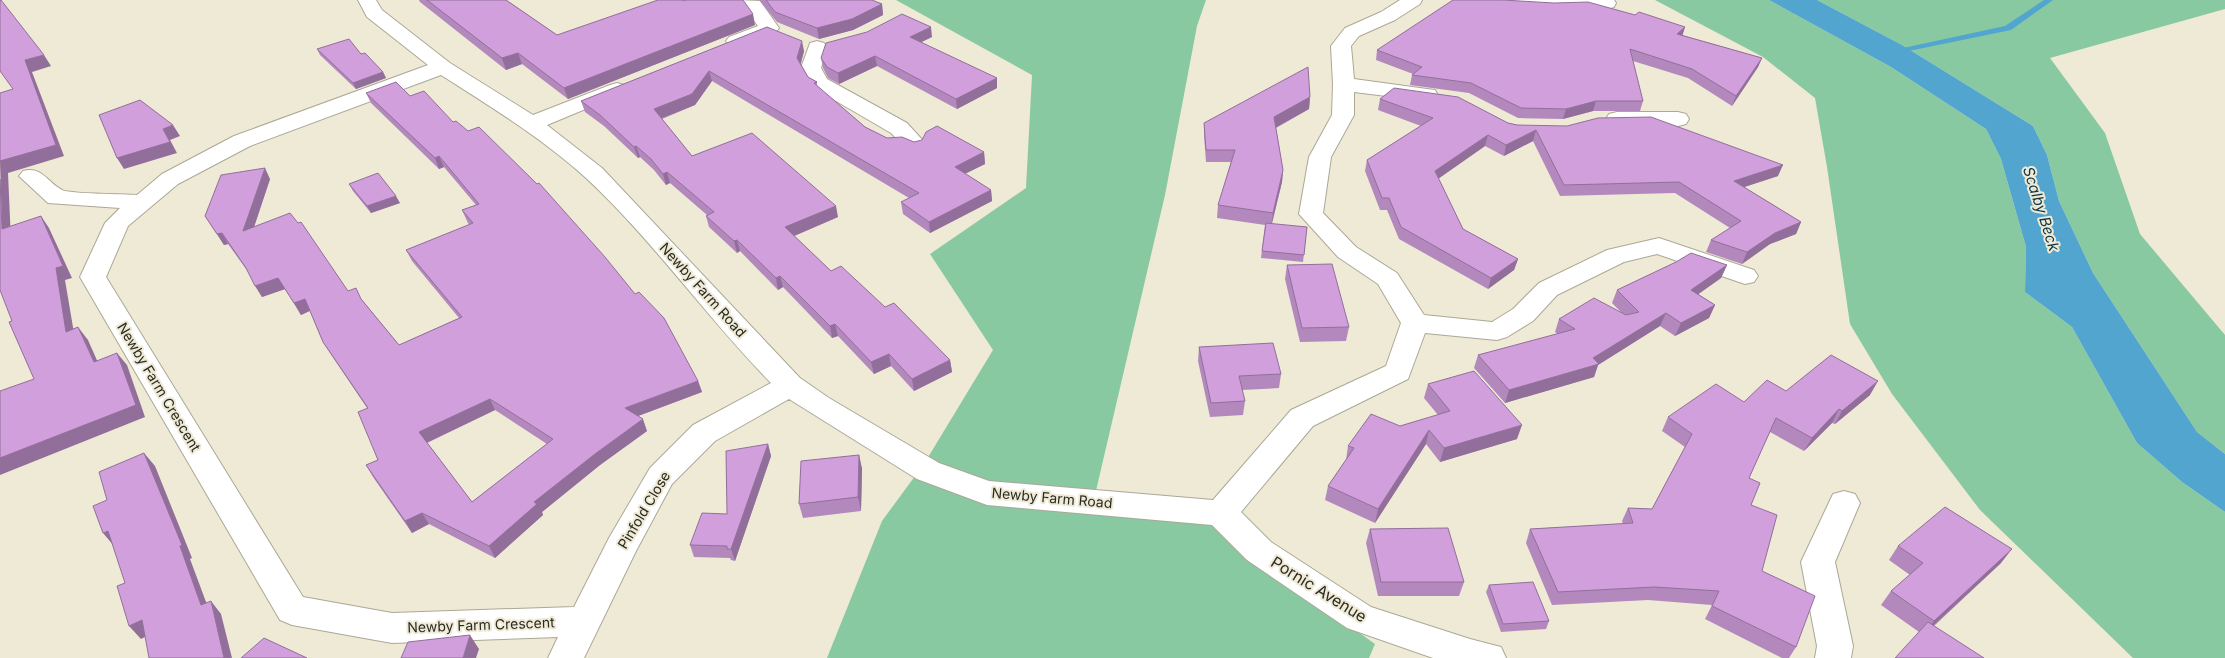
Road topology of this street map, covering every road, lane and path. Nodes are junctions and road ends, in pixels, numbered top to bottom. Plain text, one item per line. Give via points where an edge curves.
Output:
1 (367, 0) edge
2 (745, 0) edge
3 (1413, 0) edge
4 (1479, 0) edge
5 (1607, 2) dead end
6 (801, 39) junction
7 (714, 50) edge
8 (443, 67) junction
9 (632, 83) edge
10 (1344, 84) junction
11 (1451, 99) edge
12 (920, 118) dead end
13 (1678, 119) dead end
14 (1601, 120) edge
15 (531, 123) junction
16 (899, 128) junction
17 (915, 144) edge
18 (31, 176) dead end
19 (142, 202) junction
20 (1745, 276) dead end
21 (1414, 323) junction
22 (790, 385) junction
23 (1844, 503) dead end
24 (1221, 513) junction
25 (583, 621) junction
26 (566, 658) edge
27 (1488, 658) edge
28 (1832, 658) edge

1 - 8 street, Newby Farm Road via 374,13
2 - 6 street
3 - 10 street via 1388,16 1352,32 1341,46
4 - 5 street via 1552,5
6 - 7 street
6 - 16 street via 818,83
8 - 15 street, Newby Farm Road
8 - 19 street, Newby Farm Crescent via 242,141 170,179
9 - 15 street
10 - 11 street
10 - 21 street via 1343,115 1320,156 1311,214 1347,252 1388,279
12 - 16 street
13 - 14 street
15 - 22 street, Newby Farm Road via 600,180
16 - 17 street
18 - 19 street via 57,198
19 - 25 street, Newby Farm Crescent via 117,223 93,277 292,610 392,628
20 - 21 street via 1659,246 1616,256 1548,289 1523,315 1497,330
21 - 24 street via 1398,372 1302,418
22 - 24 street, Newby Farm Road via 928,471 987,493
22 - 25 street, Pinfold Close via 704,433 661,476
23 - 28 street via 1818,562 1835,646
24 - 27 street, Pornic Avenue via 1259,551 1359,618
25 - 26 street, Pinfold Close

